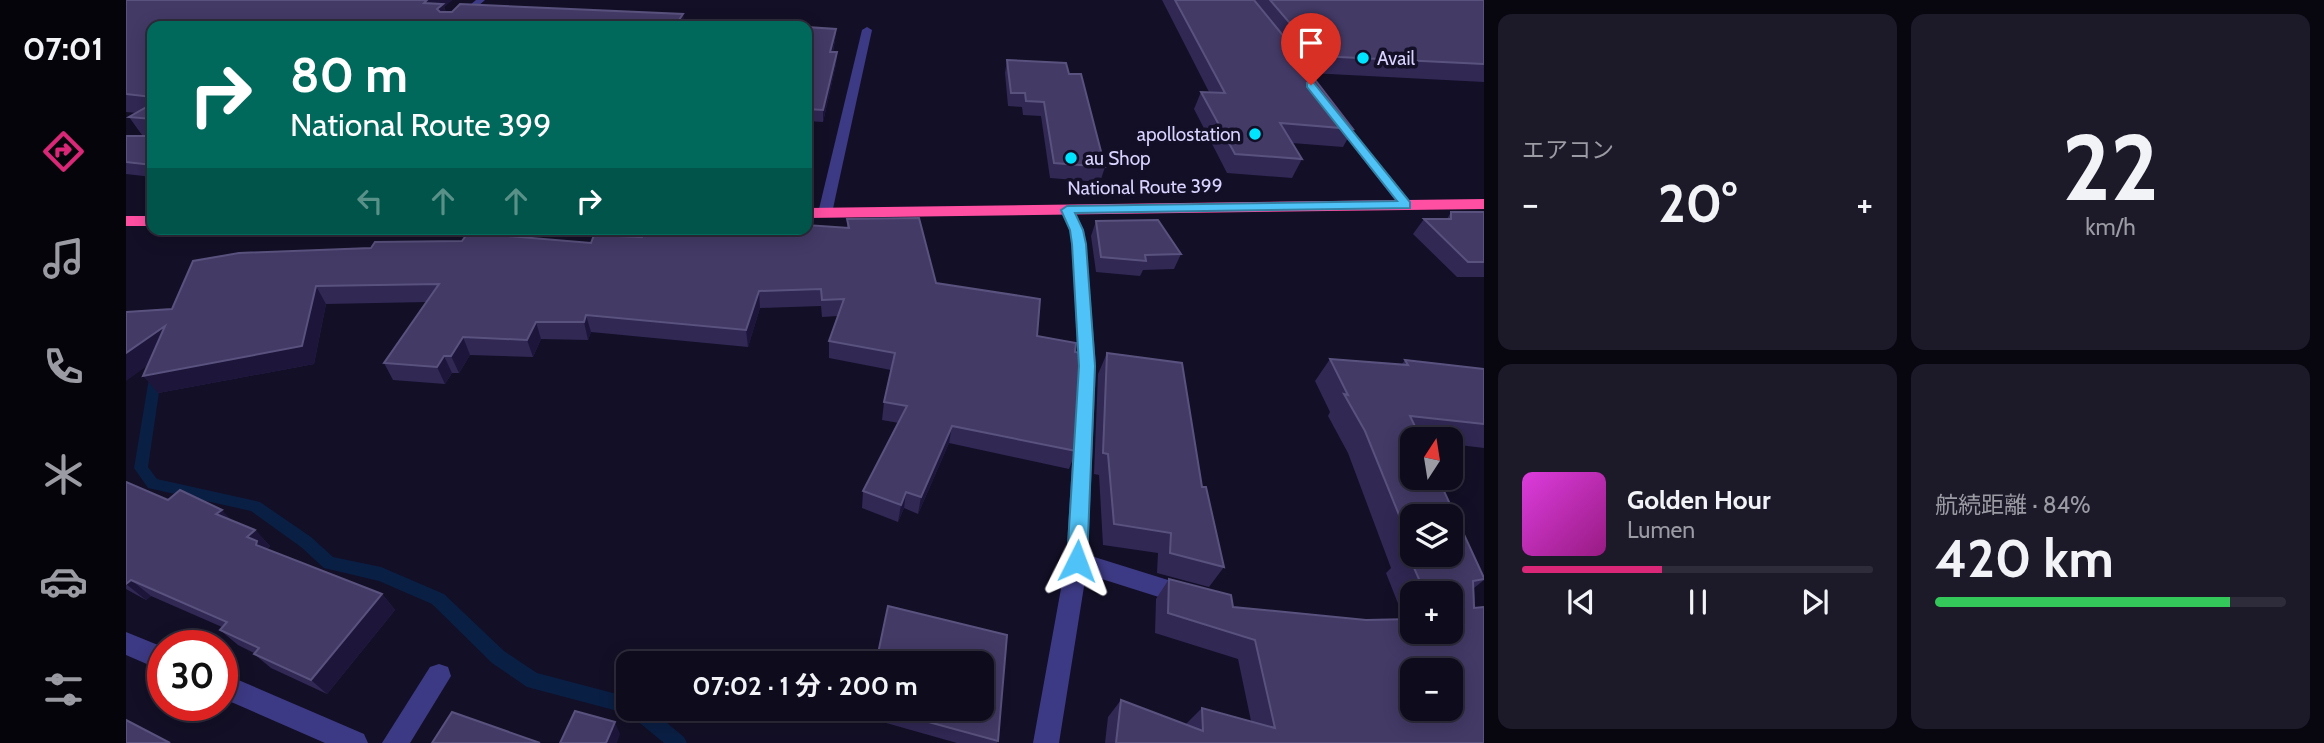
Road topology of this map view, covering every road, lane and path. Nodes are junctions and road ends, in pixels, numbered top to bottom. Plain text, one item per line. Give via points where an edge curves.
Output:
1 (481, 0) edge
2 (456, 21) edge
3 (867, 30) dead end
4 (1328, 106) edge
5 (1484, 204) edge
6 (1406, 205) junction
7 (1067, 210) junction
8 (812, 213) edge
9 (825, 213) junction
10 (126, 221) edge
11 (147, 221) edge
12 (1077, 561) junction
13 (1207, 602) edge
14 (126, 643) edge
15 (147, 652) edge
16 (439, 676) dead end
17 (238, 692) edge
18 (355, 743) edge
19 (395, 743) edge
20 (1046, 743) edge

1 - 2 street
3 - 9 street
4 - 6 street
5 - 6 highway, National Route 399
6 - 7 highway, National Route 399
7 - 9 highway, National Route 399
7 - 12 street via 1079,244 1087,366
8 - 9 highway, National Route 399
10 - 11 highway
12 - 13 street
12 - 20 street
14 - 15 street
16 - 19 street
17 - 18 street

